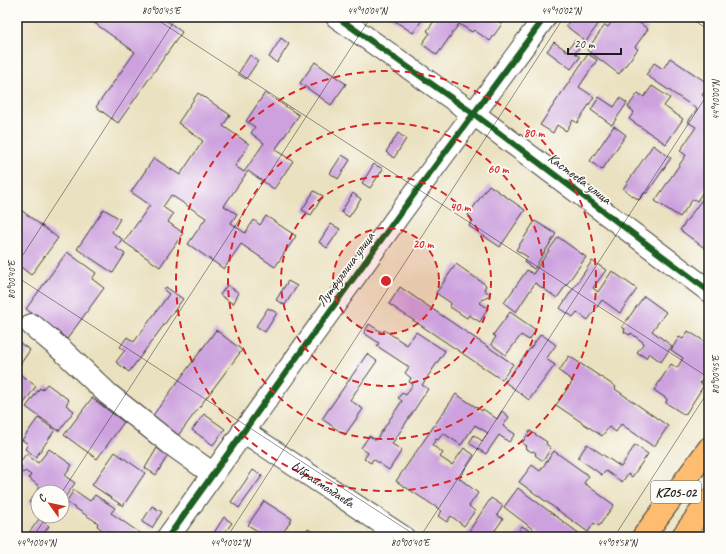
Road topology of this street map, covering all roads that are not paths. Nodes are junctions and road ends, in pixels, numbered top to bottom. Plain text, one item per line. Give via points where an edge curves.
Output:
1 (337, 17) edge
2 (545, 17) edge
3 (474, 114) junction
4 (709, 291) edge
5 (32, 325) dead end
6 (243, 431) junction
7 (709, 448) edge
8 (213, 474) junction
9 (709, 500) edge
10 (168, 537) edge
11 (402, 537) edge
12 (643, 537) edge
13 (682, 537) edge

1 - 3 street, Кастеева улица
2 - 3 street, Лутфуллина улица
3 - 4 street, Кастеева улица
3 - 6 street, Лутфуллина улица
5 - 8 street via 108,394
6 - 8 street, Лутфуллина улица
6 - 11 street, Ыбраймолдаева
7 - 12 highway, KZ05-02
8 - 10 street, Лутфуллина улица
9 - 13 highway

